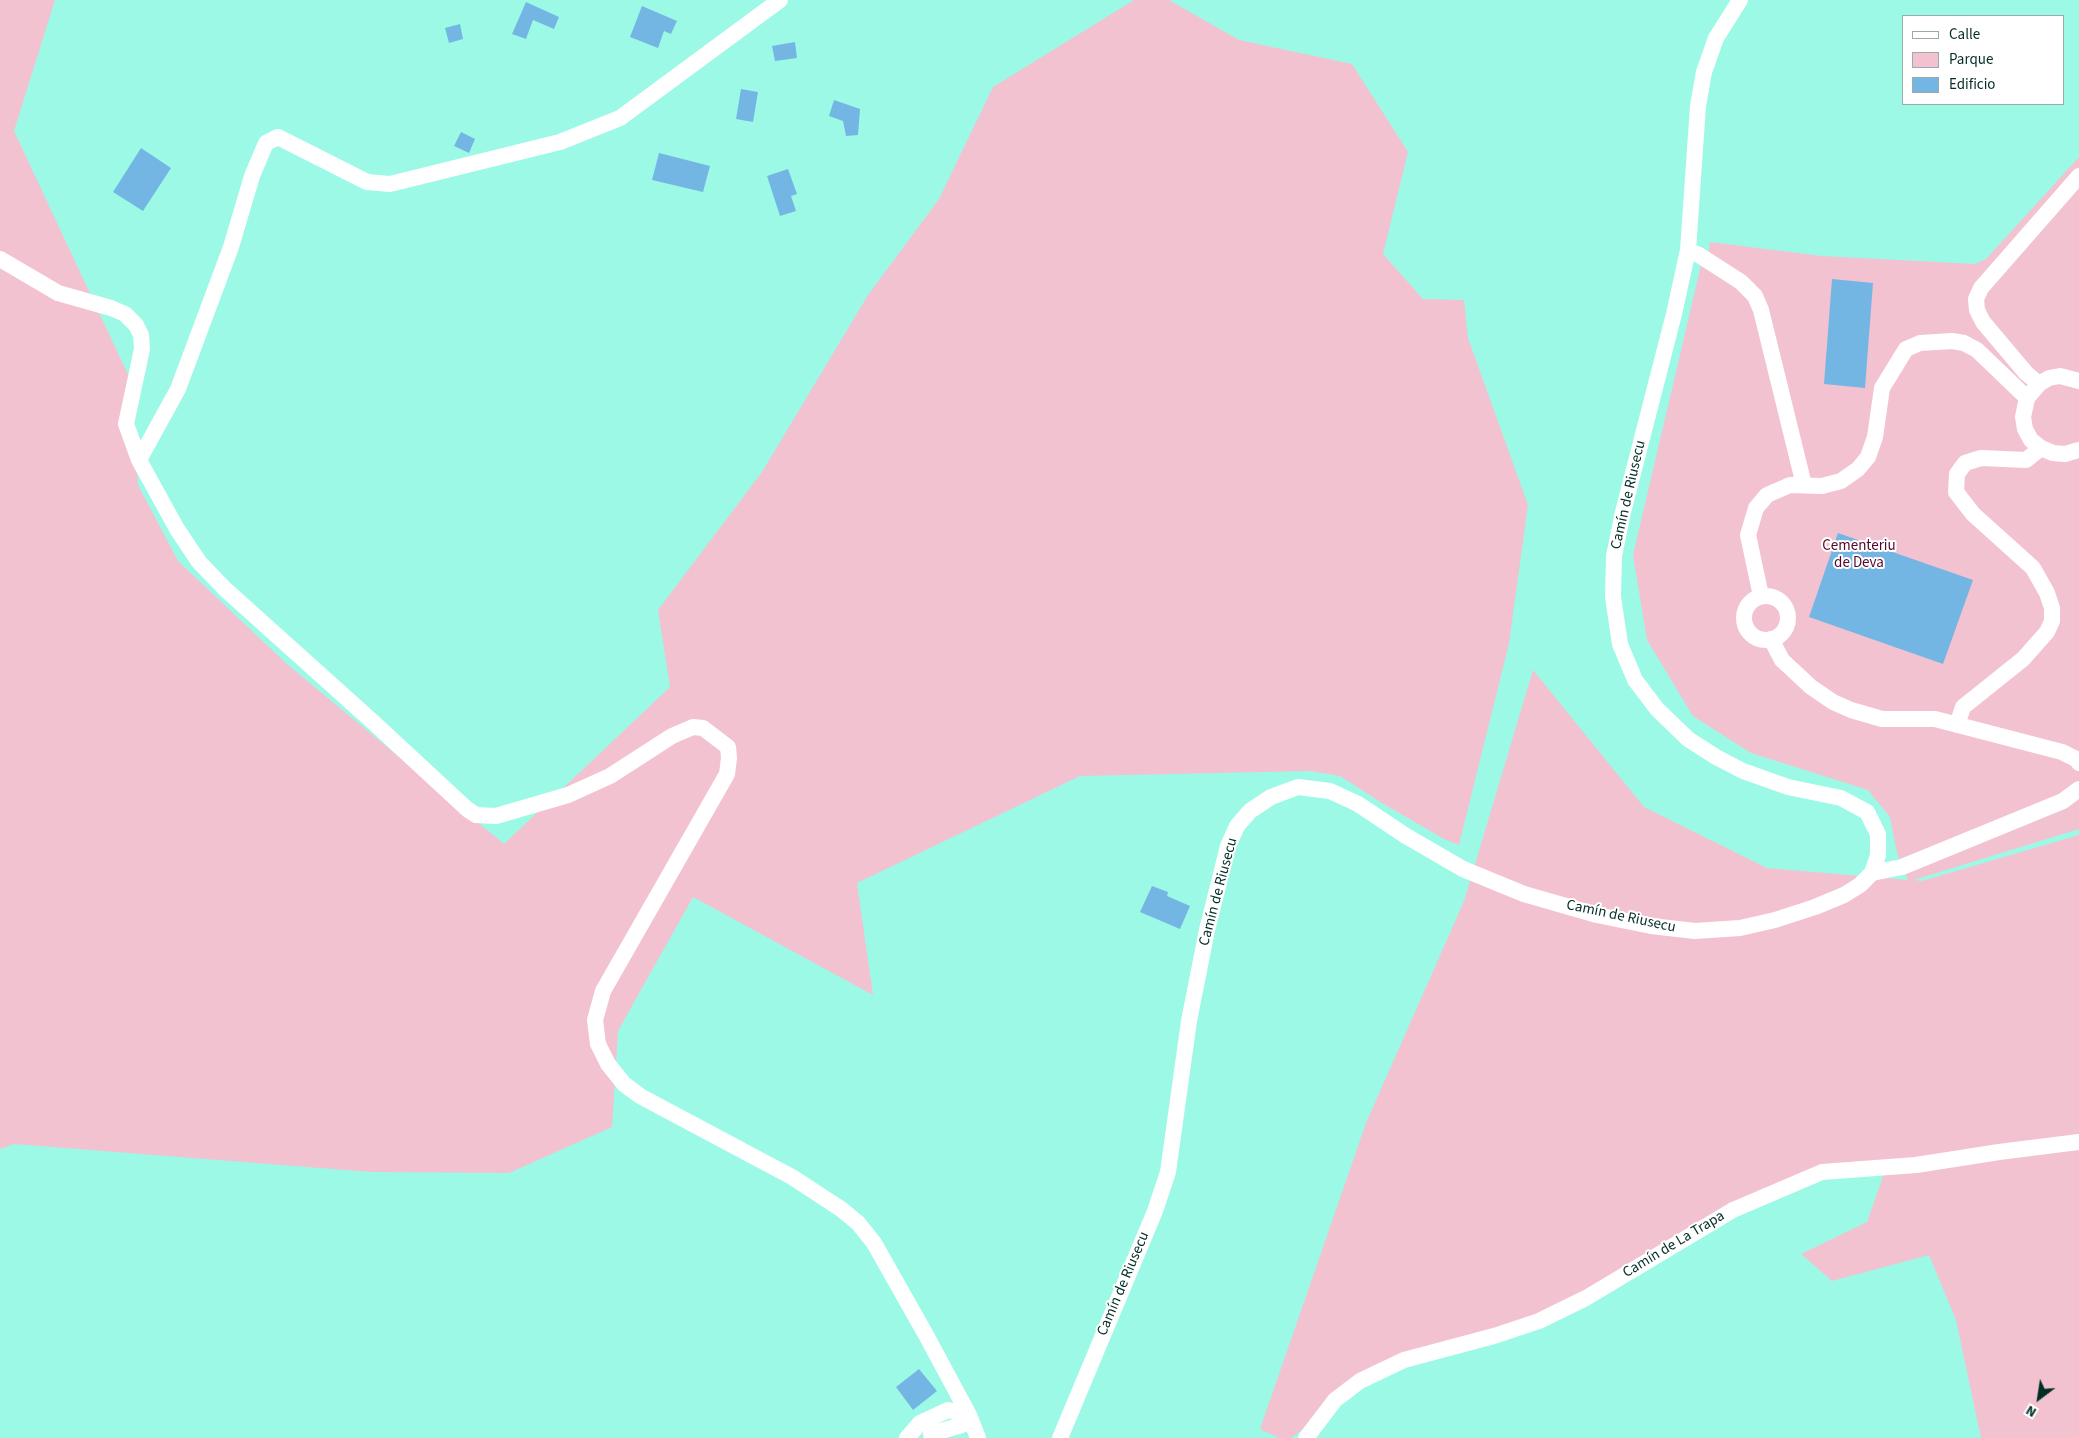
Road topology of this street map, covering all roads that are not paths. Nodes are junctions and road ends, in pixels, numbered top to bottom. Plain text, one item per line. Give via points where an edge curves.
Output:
1 (780, 0) edge
2 (1740, 0) edge
3 (2079, 176) edge
4 (1688, 250) junction
5 (0, 259) edge
6 (2079, 381) edge
7 (2039, 384) junction
8 (2027, 398) junction
9 (2041, 448) junction
10 (2079, 450) edge
11 (139, 460) junction
12 (1804, 484) junction
13 (1761, 596) junction
14 (1772, 639) junction
15 (1956, 725) junction
16 (2079, 763) edge
17 (2079, 790) edge
18 (1872, 874) junction
19 (2079, 1142) edge
20 (969, 1415) junction
21 (931, 1434) junction
22 (908, 1437) edge
23 (953, 1438) edge
24 (978, 1438) edge
25 (1060, 1438) edge
26 (1306, 1438) edge

1 - 11 street via 620,118 560,142 390,184 367,182 278,136 266,143 178,390
2 - 4 street, Camín de Riusecu via 1716,38 1704,72 1698,106
3 - 7 street via 1981,288 1976,299 1983,322
4 - 12 street via 1741,282 1755,296
4 - 18 street, Camín de Riusecu via 1614,556 1613,597 1620,644 1635,680 1657,709 1688,739 1744,771 1788,787 1841,798 1867,812 1878,834 1878,855
5 - 11 street via 58,293 111,308 125,314 136,325 142,349 126,424
6 - 7 street via 2060,376
7 - 8 street
8 - 9 street via 2023,416 2025,429
8 - 12 street via 1977,350 1964,343 1920,343 1906,349 1882,388 1868,457 1841,481 1822,486
9 - 10 street via 2065,454
9 - 15 street via 2026,460 1981,458 1965,463 1956,474 1956,492 1974,514 2033,568 2052,608 2052,621 2046,632 2023,658 1963,707
11 - 20 street via 199,562 466,810 476,815 496,816 568,795 610,776 672,736 693,727 703,728 728,747 726,774 720,787 603,991 595,1020 598,1044 608,1064 624,1084 640,1096 792,1178 841,1208 858,1224 874,1243
12 - 13 street via 1790,485 1767,495 1756,508 1748,535
13 - 14 street via 1775,597 1788,613 1787,626
13 - 14 street via 1748,604 1744,619 1756,638
14 - 15 street via 1782,660 1833,702 1882,719 1935,720
15 - 16 street via 2062,752
17 - 18 street via 2064,801 1910,864
18 - 25 street, Camín de Riusecu via 1844,895 1775,920 1740,928 1695,931 1597,915 1524,894 1463,869 1330,790 1298,787 1271,797 1250,810 1237,826 1228,846 1208,930 1189,1021 1168,1172 1155,1211
19 - 26 street, Camín de La Trapa via 1916,1166 1822,1172 1733,1210 1586,1298 1539,1321 1404,1360 1360,1381 1334,1400
20 - 21 street via 962,1425
20 - 22 street via 948,1410 920,1423
20 - 24 street
21 - 22 street
21 - 23 street

